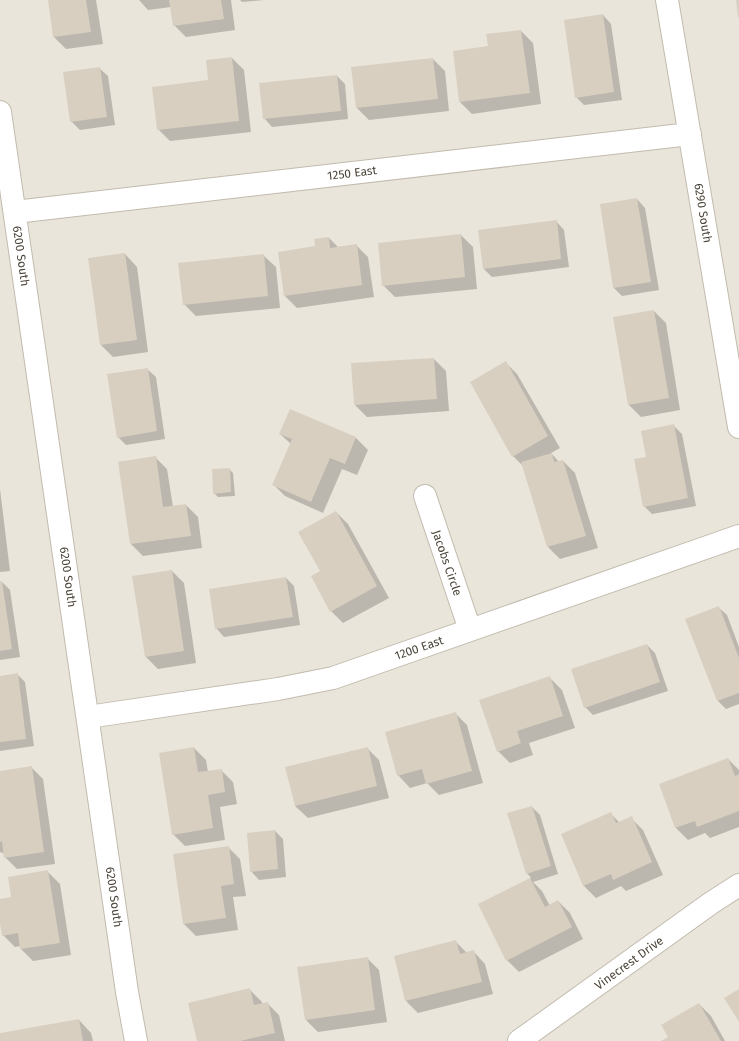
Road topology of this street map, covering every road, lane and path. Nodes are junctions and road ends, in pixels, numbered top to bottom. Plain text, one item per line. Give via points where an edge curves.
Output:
1 (667, 0) edge
2 (0, 112) edge
3 (690, 134) junction
4 (15, 212) junction
5 (739, 426) edge
6 (425, 496) dead end
7 (739, 536) edge
8 (470, 630) junction
9 (88, 716) junction
10 (739, 885) edge
11 (136, 1041) edge
12 (519, 1041) edge

1 - 3 street, 6290 South
2 - 4 street, 6200 South
3 - 4 street, 1250 East
3 - 5 street, 6290 South
4 - 9 street, 6200 South
6 - 8 street, Jacobs Circle
7 - 8 street, 1200 East
8 - 9 street, 1200 East via 315,682
9 - 11 street, 6200 South
10 - 12 street, Vinecrest Drive

